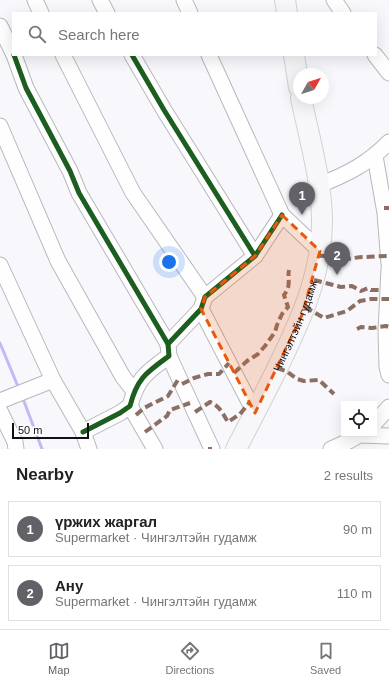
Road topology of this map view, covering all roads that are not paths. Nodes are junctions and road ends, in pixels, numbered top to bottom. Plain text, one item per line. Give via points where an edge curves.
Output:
1 (34, 0) edge
2 (100, 0) edge
3 (184, 0) edge
4 (285, 0) edge
5 (334, 0) edge
6 (40, 12) edge
7 (106, 12) edge
8 (190, 12) edge
9 (287, 12) edge
10 (342, 12) edge
11 (0, 26) edge
12 (12, 52) edge
13 (14, 56) edge
14 (64, 56) edge
15 (133, 56) edge
16 (209, 56) edge
17 (294, 56) edge
18 (376, 56) edge
19 (296, 68) edge
20 (389, 73) edge
21 (302, 104) edge
22 (0, 126) edge
23 (389, 142) edge
24 (375, 156) junction
25 (319, 185) junction
26 (282, 215) junction
27 (320, 251) junction
28 (255, 256) junction
29 (389, 264) edge
30 (0, 265) edge
31 (389, 269) edge
32 (203, 303) junction
33 (168, 350) junction
34 (389, 375) edge
35 (53, 380) junction
36 (134, 391) junction
37 (0, 401) edge
38 (130, 406) junction
39 (389, 407) edge
40 (0, 411) edge
41 (254, 414) junction
42 (377, 421) edge
43 (83, 432) junction
44 (377, 436) edge
45 (389, 436) edge
46 (357, 437) edge
47 (361, 437) edge
48 (242, 446) edge
49 (16, 449) edge
50 (89, 449) edge
51 (155, 449) edge
52 (212, 449) edge
53 (330, 449) edge
54 (369, 449) edge

1 - 6 street
2 - 7 street
3 - 8 street
4 - 9 main road
5 - 10 street
11 - 12 street
13 - 33 street via 26,88 79,193
14 - 32 street via 133,193
15 - 28 street
16 - 26 street
17 - 19 main road
18 - 20 street
21 - 25 main road, Чингэлтэйн гудамж
22 - 36 street via 58,261 123,378
23 - 24 street
24 - 25 street via 344,175
24 - 29 street via 385,213
25 - 27 main road, Чингэлтэйн гудамж via 322,217
26 - 27 street
26 - 28 street
27 - 41 main road, Чингэлтэйн гудамж via 315,277 302,315
28 - 32 street
30 - 35 street
31 - 34 street via 386,367
32 - 33 street
32 - 41 street
33 - 36 street via 146,373
33 - 52 street
35 - 37 street
35 - 43 street
36 - 38 street
38 - 43 street via 120,414
38 - 51 street
39 - 42 street
40 - 49 street
41 - 48 main road, Чингэлтэйн гудамж
43 - 50 street
44 - 45 street
46 - 53 street
47 - 54 street

